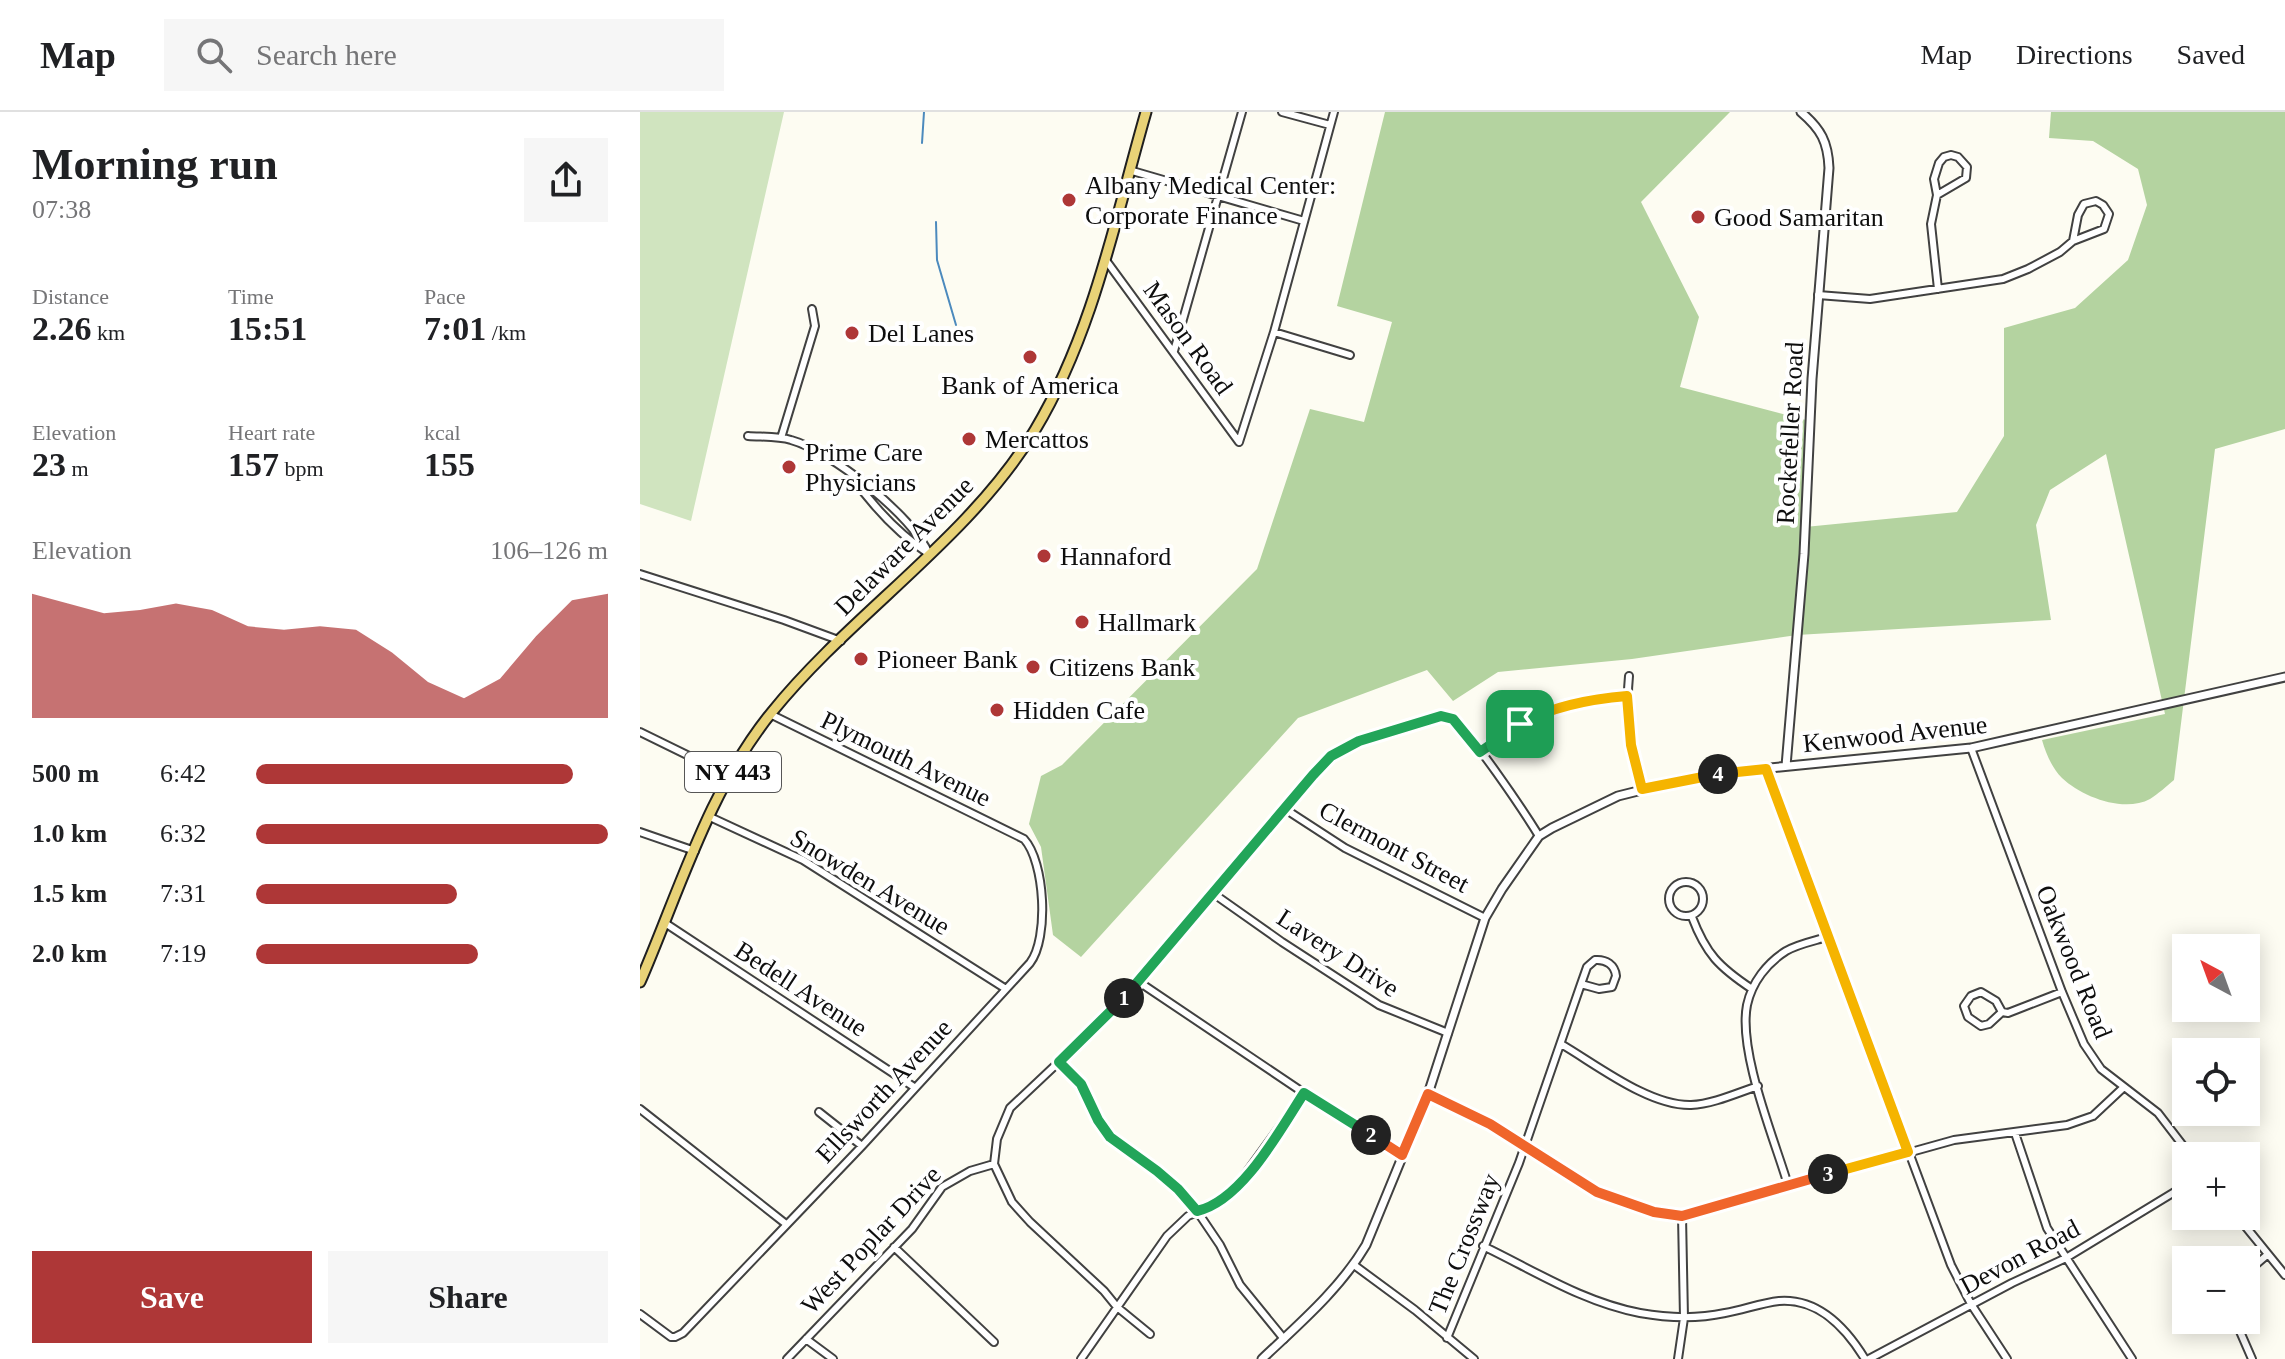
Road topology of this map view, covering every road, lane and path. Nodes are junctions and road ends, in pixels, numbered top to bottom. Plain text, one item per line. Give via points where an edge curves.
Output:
1 (1146, 112) edge
2 (1242, 112) edge
3 (1282, 112) edge
4 (1334, 112) edge
5 (1801, 112) edge
6 (1330, 125) junction
7 (1129, 170) junction
8 (1937, 195) junction
9 (1218, 196) junction
10 (1304, 221) junction
11 (2073, 241) junction
12 (1105, 259) junction
13 (1938, 289) junction
14 (1818, 295) junction
15 (812, 309) dead end
16 (1274, 332) junction
17 (1174, 351) junction
18 (1350, 355) dead end
19 (748, 436) dead end
20 (781, 438) junction
21 (929, 554) junction
22 (640, 574) edge
23 (841, 641) junction
24 (1629, 676) dead end
25 (2285, 677) edge
26 (1627, 696) junction
27 (770, 714) junction
28 (640, 732) edge
29 (1971, 748) junction
30 (1480, 752) junction
31 (1786, 766) junction
32 (1766, 769) junction
33 (730, 776) junction
34 (1642, 789) junction
35 (1285, 809) junction
36 (710, 817) junction
37 (640, 832) edge
38 (1539, 836) junction
39 (1024, 839) joint
40 (695, 851) junction
41 (1214, 894) junction
42 (1692, 917) junction
43 (1485, 918) junction
44 (665, 923) junction
45 (1827, 937) junction
46 (640, 982) edge
47 (1139, 982) junction
48 (1581, 984) junction
49 (1006, 989) junction
50 (1752, 989) junction
51 (2062, 992) junction
52 (2002, 1012) junction
53 (1448, 1033) junction
54 (1561, 1044) junction
55 (1059, 1062) junction
56 (1758, 1086) junction
57 (914, 1087) junction
58 (2124, 1087) junction
59 (1304, 1093) junction
60 (1428, 1094) junction
61 (640, 1109) edge
62 (819, 1112) dead end
63 (2015, 1133) junction
64 (2180, 1142) edge
65 (1524, 1145) junction
66 (862, 1146) junction
67 (1908, 1152) junction
68 (1402, 1155) junction
69 (994, 1164) junction
70 (1788, 1185) junction
71 (2172, 1194) edge
72 (1197, 1211) junction
73 (1682, 1216) junction
74 (786, 1224) junction
75 (2248, 1230) edge
76 (1483, 1246) junction
77 (894, 1247) junction
78 (2267, 1255) junction
79 (2066, 1258) junction
80 (2260, 1261) edge
81 (1354, 1265) junction
82 (2285, 1275) edge
83 (1971, 1304) junction
84 (1117, 1307) junction
85 (640, 1314) edge
86 (1684, 1318) junction
87 (1150, 1334) dead end
88 (2239, 1334) edge
89 (1447, 1338) junction
90 (806, 1339) junction
91 (1284, 1339) junction
92 (994, 1342) dead end
93 (787, 1359) edge
94 (833, 1359) edge
95 (1081, 1359) edge
96 (1262, 1359) edge
97 (1474, 1359) edge
98 (1678, 1359) edge
99 (1867, 1359) edge
100 (2007, 1359) edge
101 (2132, 1359) edge
102 (2252, 1359) edge

1 - 7 main road, Delaware Avenue / NY 443
2 - 9 street
3 - 6 street
4 - 6 street
5 - 14 street, Rockefeller Road via 1821,131 1828,151
6 - 10 street
7 - 9 street
7 - 12 main road, Delaware Avenue / NY 443
8 - 8 street via 1939,163 1944,157 1958,157 1967,167 1966,178
8 - 13 street via 1931,224
9 - 10 street
9 - 17 street
10 - 16 street
11 - 11 street via 2104,229 2109,214 2103,205 2084,204
11 - 13 street via 2003,279
12 - 17 street, Mason Road
12 - 21 main road, Delaware Avenue / NY 443 via 1078,345 1034,432 997,482
13 - 14 street via 1870,299
14 - 31 street, Rockefeller Road
15 - 20 street via 815,326
16 - 17 street, Mason Road via 1239,442
16 - 18 street
19 - 20 street
20 - 21 street via 812,448 872,488 922,538
21 - 23 main road, Delaware Avenue / NY 443
22 - 23 street
23 - 27 main road, Delaware Avenue / NY 443
24 - 26 street
25 - 29 street, Kenwood Avenue
26 - 30 street via 1535,716
26 - 34 street
27 - 33 main road, Delaware Avenue / NY 443
27 - 39 street, Plymouth Avenue
28 - 33 street
29 - 31 street, Kenwood Avenue
29 - 51 street, Oakwood Road
30 - 35 street via 1453,719 1441,716 1384,732 1343,748
30 - 38 street
31 - 32 street, Kenwood Avenue
32 - 34 street, Kenwood Avenue
32 - 45 street
33 - 36 main road, Delaware Avenue / NY 443
34 - 38 street, Kenwood Avenue via 1566,819
35 - 41 street
35 - 43 street, Clermont Street via 1345,848
36 - 40 main road, Delaware Avenue / NY 443
36 - 49 street, Snowden Avenue via 803,860
37 - 40 street
38 - 43 street, Kenwood Avenue
39 - 49 street, Ellsworth Avenue via 1034,856 1042,934 1037,954
40 - 44 main road, Delaware Avenue / NY 443
41 - 47 street
41 - 53 street, Lavery Drive via 1379,1005
42 - 42 street via 1703,907 1703,897 1693,885 1681,882 1671,889 1669,904 1677,914
42 - 50 street via 1711,956
43 - 53 street, Kenwood Avenue
44 - 46 main road, Delaware Avenue / NY 443
44 - 57 street, Bedell Avenue
45 - 50 street via 1788,951 1771,963
45 - 67 street
47 - 55 street
47 - 59 street
48 - 48 street, The Crossway via 1595,960 1609,962 1616,972 1616,982 1604,989
48 - 54 street, The Crossway
49 - 57 street, Ellsworth Avenue
50 - 56 street via 1745,1020
51 - 52 street
51 - 58 street, Oakwood Road via 2091,1056
52 - 52 street via 1981,992 1964,1006 1968,1017 1981,1026
53 - 60 street, Kenwood Avenue
54 - 56 street via 1667,1102 1699,1104
54 - 65 street, The Crossway
55 - 69 street via 1010,1108
55 - 72 street via 1081,1084 1110,1137 1168,1180
56 - 70 street
57 - 66 street, Ellsworth Avenue
58 - 63 street via 2079,1122
58 - 64 street, Oakwood Road via 2158,1113
59 - 68 street
59 - 72 street via 1236,1187 1219,1203
60 - 65 street
60 - 68 street, Kenwood Avenue
61 - 74 street
62 - 66 street
63 - 67 street
63 - 79 street via 2041,1216
65 - 73 street via 1613,1199
65 - 76 street, The Crossway
66 - 74 street, Ellsworth Avenue
67 - 70 street
67 - 83 street
68 - 81 street, Kenwood Avenue
69 - 77 street, West Poplar Drive via 948,1181
69 - 84 street via 1007,1195 1023,1215
70 - 73 street
71 - 79 street, Devon Road
72 - 84 street via 1167,1236
72 - 91 street via 1240,1285
73 - 86 street
74 - 85 street, Ellsworth Avenue via 675,1337
75 - 78 street
76 - 86 street via 1613,1308
76 - 89 street, The Crossway
77 - 90 street, West Poplar Drive
77 - 92 street
78 - 80 street
78 - 82 street
79 - 83 street, Devon Road
79 - 101 street
81 - 89 street
81 - 91 street, Kenwood Avenue
83 - 99 street, Devon Road
83 - 100 street
84 - 87 street
84 - 95 street
86 - 98 street
86 - 99 street via 1775,1301 1800,1302 1835,1321
88 - 102 street
89 - 97 street
90 - 93 street, West Poplar Drive
90 - 94 street
91 - 96 street, Kenwood Avenue

